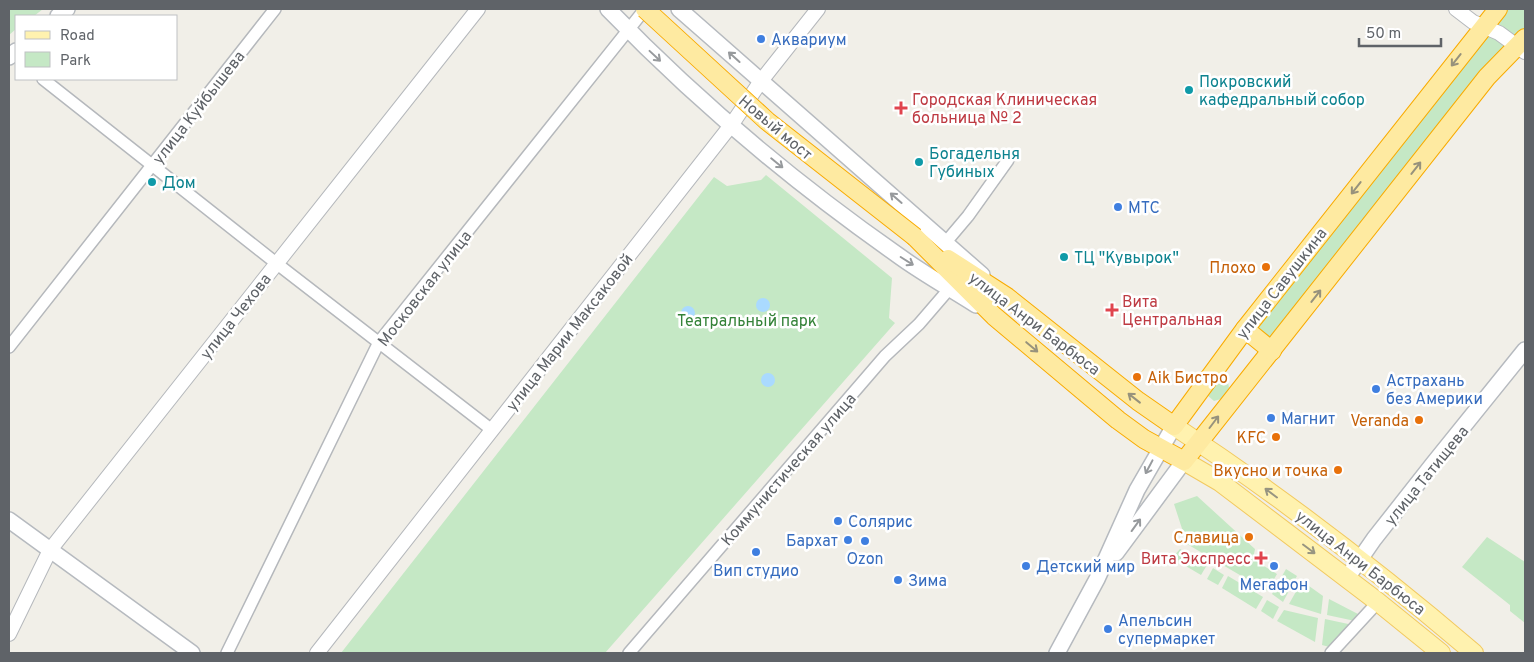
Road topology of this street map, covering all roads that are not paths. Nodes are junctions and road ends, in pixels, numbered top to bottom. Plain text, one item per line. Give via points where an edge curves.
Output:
1 (275, 9) edge
2 (478, 9) edge
3 (608, 9) edge
4 (645, 9) edge
5 (679, 9) edge
6 (818, 9) edge
7 (1456, 9) edge
8 (1498, 9) edge
9 (1484, 25) junction
10 (628, 29) junction
11 (1523, 46) edge
12 (44, 80) edge
13 (762, 81) junction
14 (732, 124) junction
15 (1008, 160) dead end
16 (152, 165) junction
17 (915, 237) junction
18 (946, 242) junction
19 (276, 263) junction
20 (950, 288) junction
21 (1007, 298) junction
22 (994, 316) junction
23 (1245, 329) junction
24 (380, 342) junction
25 (9, 347) edge
26 (1525, 350) edge
27 (1272, 351) junction
28 (1174, 426) junction
29 (492, 430) junction
30 (1198, 442) junction
31 (1160, 448) junction
32 (1184, 461) junction
33 (9, 520) edge
34 (50, 550) junction
35 (1360, 561) junction
36 (1097, 578) junction
37 (1347, 578) junction
38 (1378, 602) junction
39 (9, 634) edge
40 (192, 653) edge
41 (227, 653) edge
42 (317, 653) edge
43 (629, 653) edge
44 (1057, 653) edge
45 (1331, 653) edge
46 (1441, 653) edge
47 (1474, 653) edge

1 - 16 street, улица Куйбышева
2 - 19 street, улица Чехова
3 - 10 main road
4 - 10 street, Московская улица
4 - 17 highway, Новый мост, bridge via 767,121
13 -> 5 main road
6 - 13 street, улица Марии Максаковой
7 - 9 street via 1473,22
8 - 9 highway, улица Савушкина
9 - 11 street
9 -> 23 highway, улица Савушкина
10 -> 14 main road
10 - 24 street, Московская улица
27 -> 11 highway, улица Савушкина via 1487,77
12 - 16 street
13 - 14 street, улица Марии Максаковой
18 -> 13 main road
14 -> 20 main road via 900,258
14 - 29 street, улица Марии Максаковой
15 - 18 street
16 - 19 street
16 - 25 street, улица Куйбышева
17 - 21 highway, улица Анри Барбюса
17 - 22 highway, улица Анри Барбюса
18 - 21 main road
19 - 24 street
19 - 34 street, улица Чехова
20 - 22 main road
20 - 43 street, Коммунистическая улица via 885,356
28 -> 21 highway, улица Анри Барбюса
22 -> 31 highway, улица Анри Барбюса via 1126,426
23 - 27 highway
23 - 28 highway, улица Савушкина
24 - 29 street
24 - 41 street, Московская улица
26 - 35 main road, улица Татищева via 1374,539
30 -> 27 highway, улица Савушкина
28 - 30 main road, улица Анри Барбюса
28 - 31 main road, улица Савушкина
29 - 42 street, улица Марии Максаковой
30 - 32 highway, улица Савушкина
35 -> 30 main road, улица Анри Барбюса
31 - 32 highway, улица Анри Барбюса
31 -> 36 main road, улица Савушкина
36 -> 32 main road, улица Савушкина
32 -> 37 main road, улица Анри Барбюса via 1220,482
33 - 34 main road
34 - 39 street, улица Чехова
34 - 40 main road
35 - 37 main road, улица Татищева
35 - 47 main road, улица Анри Барбюса
36 - 44 main road, улица Савушкина
37 - 38 main road, улица Анри Барбюса
38 - 45 street
38 - 46 main road, улица Анри Барбюса

